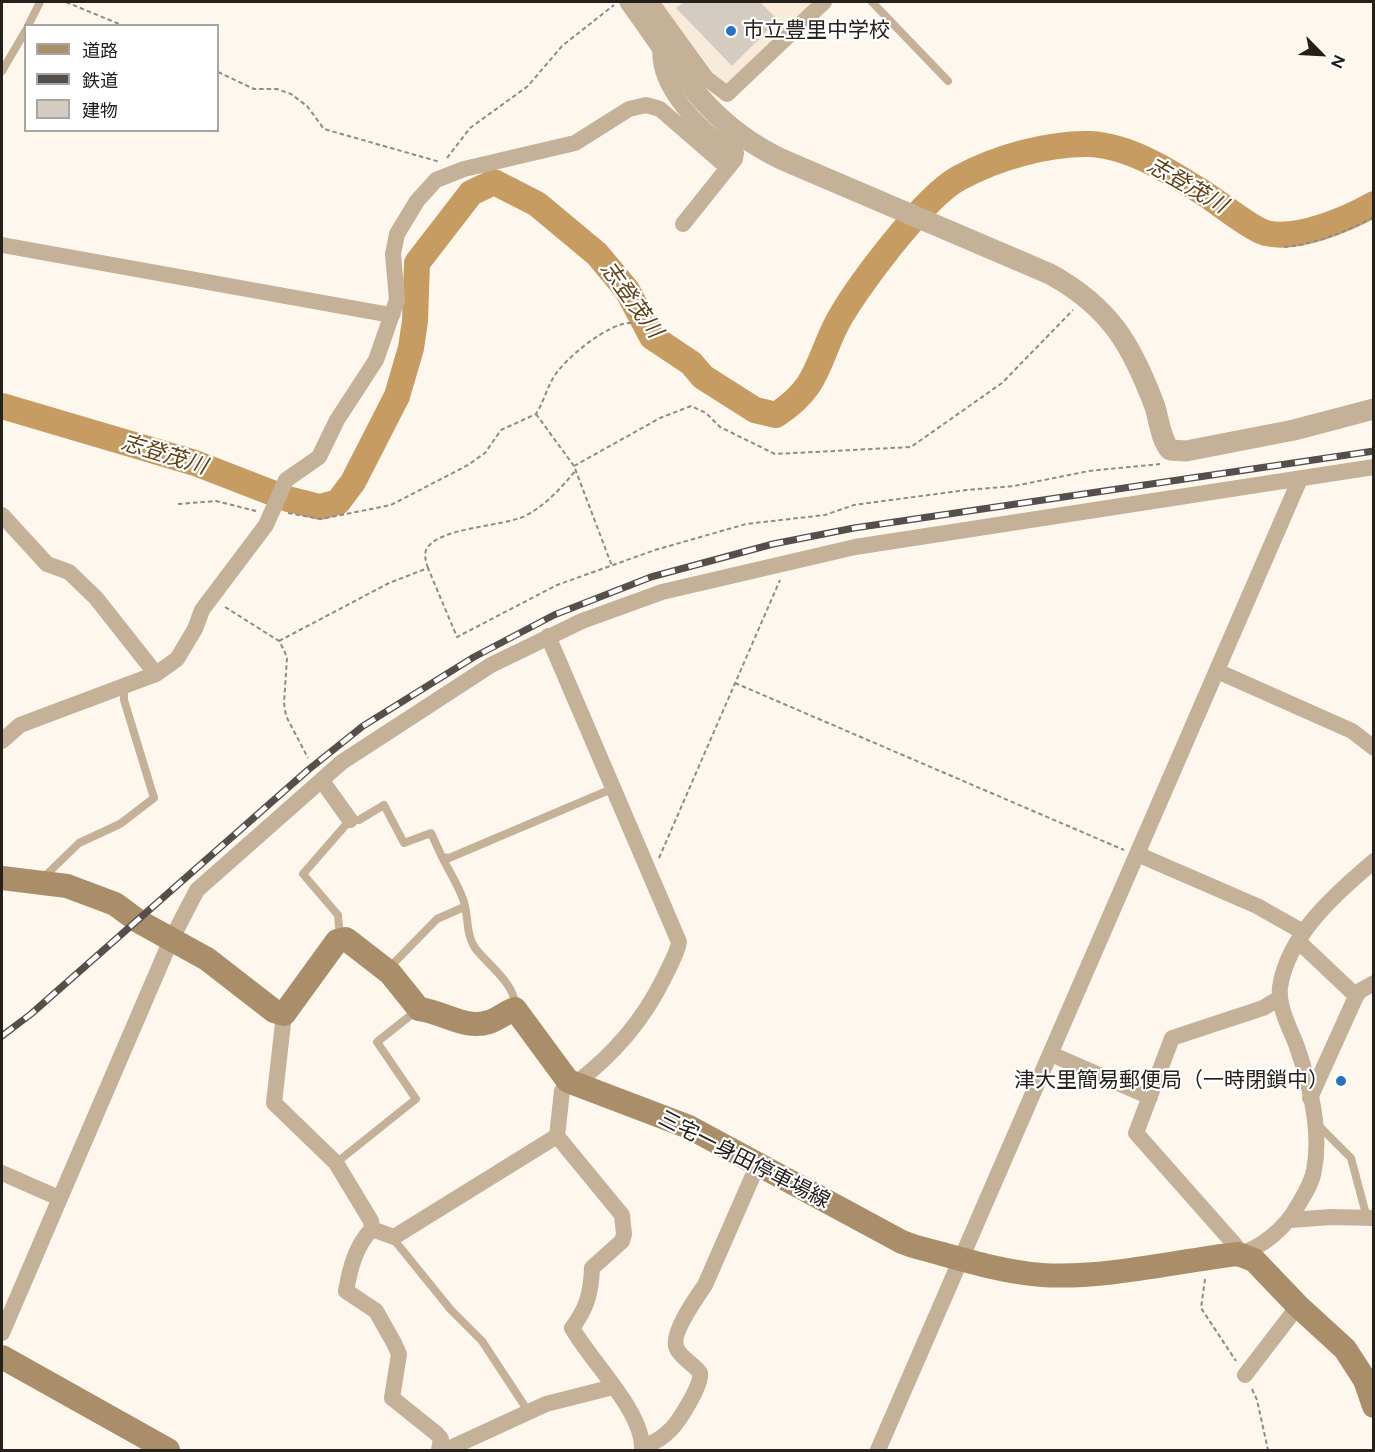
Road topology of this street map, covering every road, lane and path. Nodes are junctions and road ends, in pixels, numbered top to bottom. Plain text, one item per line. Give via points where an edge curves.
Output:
1 (40, 2) edge
2 (66, 2) edge
3 (619, 2) edge
4 (630, 2) edge
5 (651, 2) edge
6 (824, 2) edge
7 (872, 2) edge
8 (29, 24) edge
9 (118, 24) edge
10 (24, 33) edge
11 (661, 44) junction
12 (2, 71) edge
13 (219, 72) edge
14 (948, 81) dead end
15 (728, 168) junction
16 (1374, 217) edge
17 (683, 224) dead end
18 (2, 245) edge
19 (1284, 247) dead end
20 (1086, 295) junction
21 (393, 313) junction
22 (632, 323) dead end
23 (1374, 409) edge
24 (536, 414) junction
25 (1170, 450) junction
26 (574, 466) junction
27 (1374, 467) edge
28 (576, 470) junction
29 (1300, 479) junction
30 (178, 504) dead end
31 (273, 511) junction
32 (2, 515) edge
33 (787, 562) junction
34 (613, 567) junction
35 (428, 568) junction
36 (202, 616) junction
37 (548, 636) junction
38 (279, 641) junction
39 (1217, 671) junction
40 (156, 674) junction
41 (735, 683) junction
42 (124, 688) junction
43 (2, 741) edge
44 (1374, 748) edge
45 (308, 758) dead end
46 (322, 781) junction
47 (614, 788) junction
48 (350, 820) junction
49 (1137, 855) junction
50 (442, 857) junction
51 (1374, 861) edge
52 (652, 874) junction
53 (2, 878) edge
54 (40, 881) junction
55 (464, 907) junction
56 (1301, 937) junction
57 (340, 939) junction
58 (171, 940) junction
59 (387, 970) junction
60 (1374, 983) edge
61 (1358, 994) junction
62 (1280, 998) junction
63 (419, 1009) junction
64 (515, 1009) junction
65 (284, 1014) junction
66 (1051, 1054) junction
67 (571, 1082) junction
68 (1150, 1097) junction
69 (1310, 1098) junction
70 (1315, 1121) junction
71 (557, 1136) junction
72 (336, 1163) junction
73 (758, 1164) junction
74 (2, 1173) edge
75 (59, 1198) junction
76 (1370, 1218) edge
77 (1290, 1220) junction
78 (372, 1228) junction
79 (394, 1237) junction
80 (1238, 1254) junction
81 (962, 1258) junction
82 (1206, 1258) junction
83 (1298, 1306) junction
84 (2, 1333) edge
85 (2, 1357) edge
86 (1245, 1374) junction
87 (613, 1387) junction
88 (1374, 1406) edge
89 (528, 1411) junction
90 (642, 1448) edge
91 (168, 1450) edge
92 (439, 1450) edge
93 (446, 1450) edge
94 (878, 1450) edge
95 (1268, 1450) edge

1 - 8 lane
2 - 9 path
3 - 13 path via 577,32 528,86 470,128 443,164 324,129 307,106 291,94 277,89 254,89
4 - 11 street
5 - 6 street via 705,78 727,94
7 - 14 lane
10 - 12 lane
11 - 15 street via 662,67 680,101 711,135 736,153
11 - 20 street via 706,106 741,136 781,159 1050,274
15 - 17 street
15 - 21 street via 660,109 646,105 610,119 575,143 444,175 417,201 397,234
16 - 19 path via 1338,235
18 - 21 street
20 - 25 street via 1114,324 1139,366
20 - 26 path via 1002,384 911,447 776,454 720,427 706,413 691,406 660,418
21 - 31 street via 375,360 337,420 322,453 286,480
22 - 24 path via 608,329 571,358 552,379
23 - 25 street via 1294,430 1186,451
24 - 26 path
24 - 31 path via 501,430 491,446 468,465 391,505 321,519
25 - 34 path via 1159,465 1151,467 1089,471 1014,486 865,504 825,515 746,525 666,547
26 - 28 path
27 - 29 street
28 - 34 path
28 - 35 path via 557,493 527,515 437,539 426,549
29 - 33 street via 953,530
29 - 39 street
30 - 31 path via 216,501
31 - 36 street via 246,554 202,609
32 - 40 street via 47,564 69,572 96,598
33 - 37 street via 662,592
33 - 41 path
34 - 35 path via 557,585 458,637
35 - 38 path via 389,583
36 - 38 path via 217,605 224,606
36 - 40 street via 177,659
37 - 46 street via 439,697 352,755
37 - 47 street
38 - 45 path via 287,658 286,716
39 - 44 street via 1352,731
39 - 49 street
40 - 42 street
41 - 49 path
41 - 52 path
42 - 43 street via 20,725
42 - 54 lane via 124,700 154,798 120,824 79,843
46 - 48 street
46 - 58 street via 197,890
47 - 50 lane via 449,858
47 - 52 street
48 - 50 lane via 359,820 384,805 404,843 431,833
48 - 57 lane via 303,874 338,915
49 - 56 street via 1257,906
49 - 66 street
50 - 55 lane
51 - 56 street
52 - 67 street via 678,948 642,1017 617,1048
53 - 54 main road
54 - 58 main road via 83,891 115,904
55 - 59 lane via 437,919
55 - 64 lane via 474,946 511,990
56 - 61 street
56 - 62 street via 1282,979
57 - 59 main road via 352,942
57 - 65 main road
58 - 65 main road
58 - 75 street
59 - 63 main road
60 - 61 street
61 - 69 street
62 - 68 street via 1263,1008 1172,1038
62 - 69 street
63 - 64 main road via 472,1024 492,1021
63 - 72 lane via 376,1042 416,1099
64 - 67 main road
65 - 72 street via 274,1103
66 - 68 street
66 - 81 street
67 - 71 street via 562,1091
67 - 73 main road, 三宅一身田停車場線 via 689,1127
68 - 80 street via 1136,1133 1236,1246
69 - 70 street
70 - 76 lane via 1351,1158
70 - 77 street via 1314,1170
71 - 79 street
71 - 87 street via 622,1215 622,1241 592,1268 589,1299 572,1328
72 - 78 street
73 - 81 main road, 三宅一身田停車場線 via 902,1242
73 - 90 street via 705,1286 694,1298 676,1340 677,1350 700,1373 700,1383 673,1427
74 - 75 street
75 - 84 street
76 - 77 street
77 - 80 street via 1251,1251
78 - 79 street
78 - 92 street via 350,1269 346,1291 376,1311 399,1354 392,1398 437,1434 441,1439
79 - 89 lane via 451,1310 482,1341
80 - 82 main road, 三宅一身田停車場線
80 - 83 main road via 1254,1260
81 - 82 main road, 三宅一身田停車場線 via 1043,1275
81 - 94 street
82 - 86 path via 1201,1308
83 - 86 street
83 - 88 main road via 1345,1349 1365,1380
85 - 91 main road
86 - 95 path via 1257,1400
87 - 89 street
87 - 90 street via 642,1434
89 - 93 street

